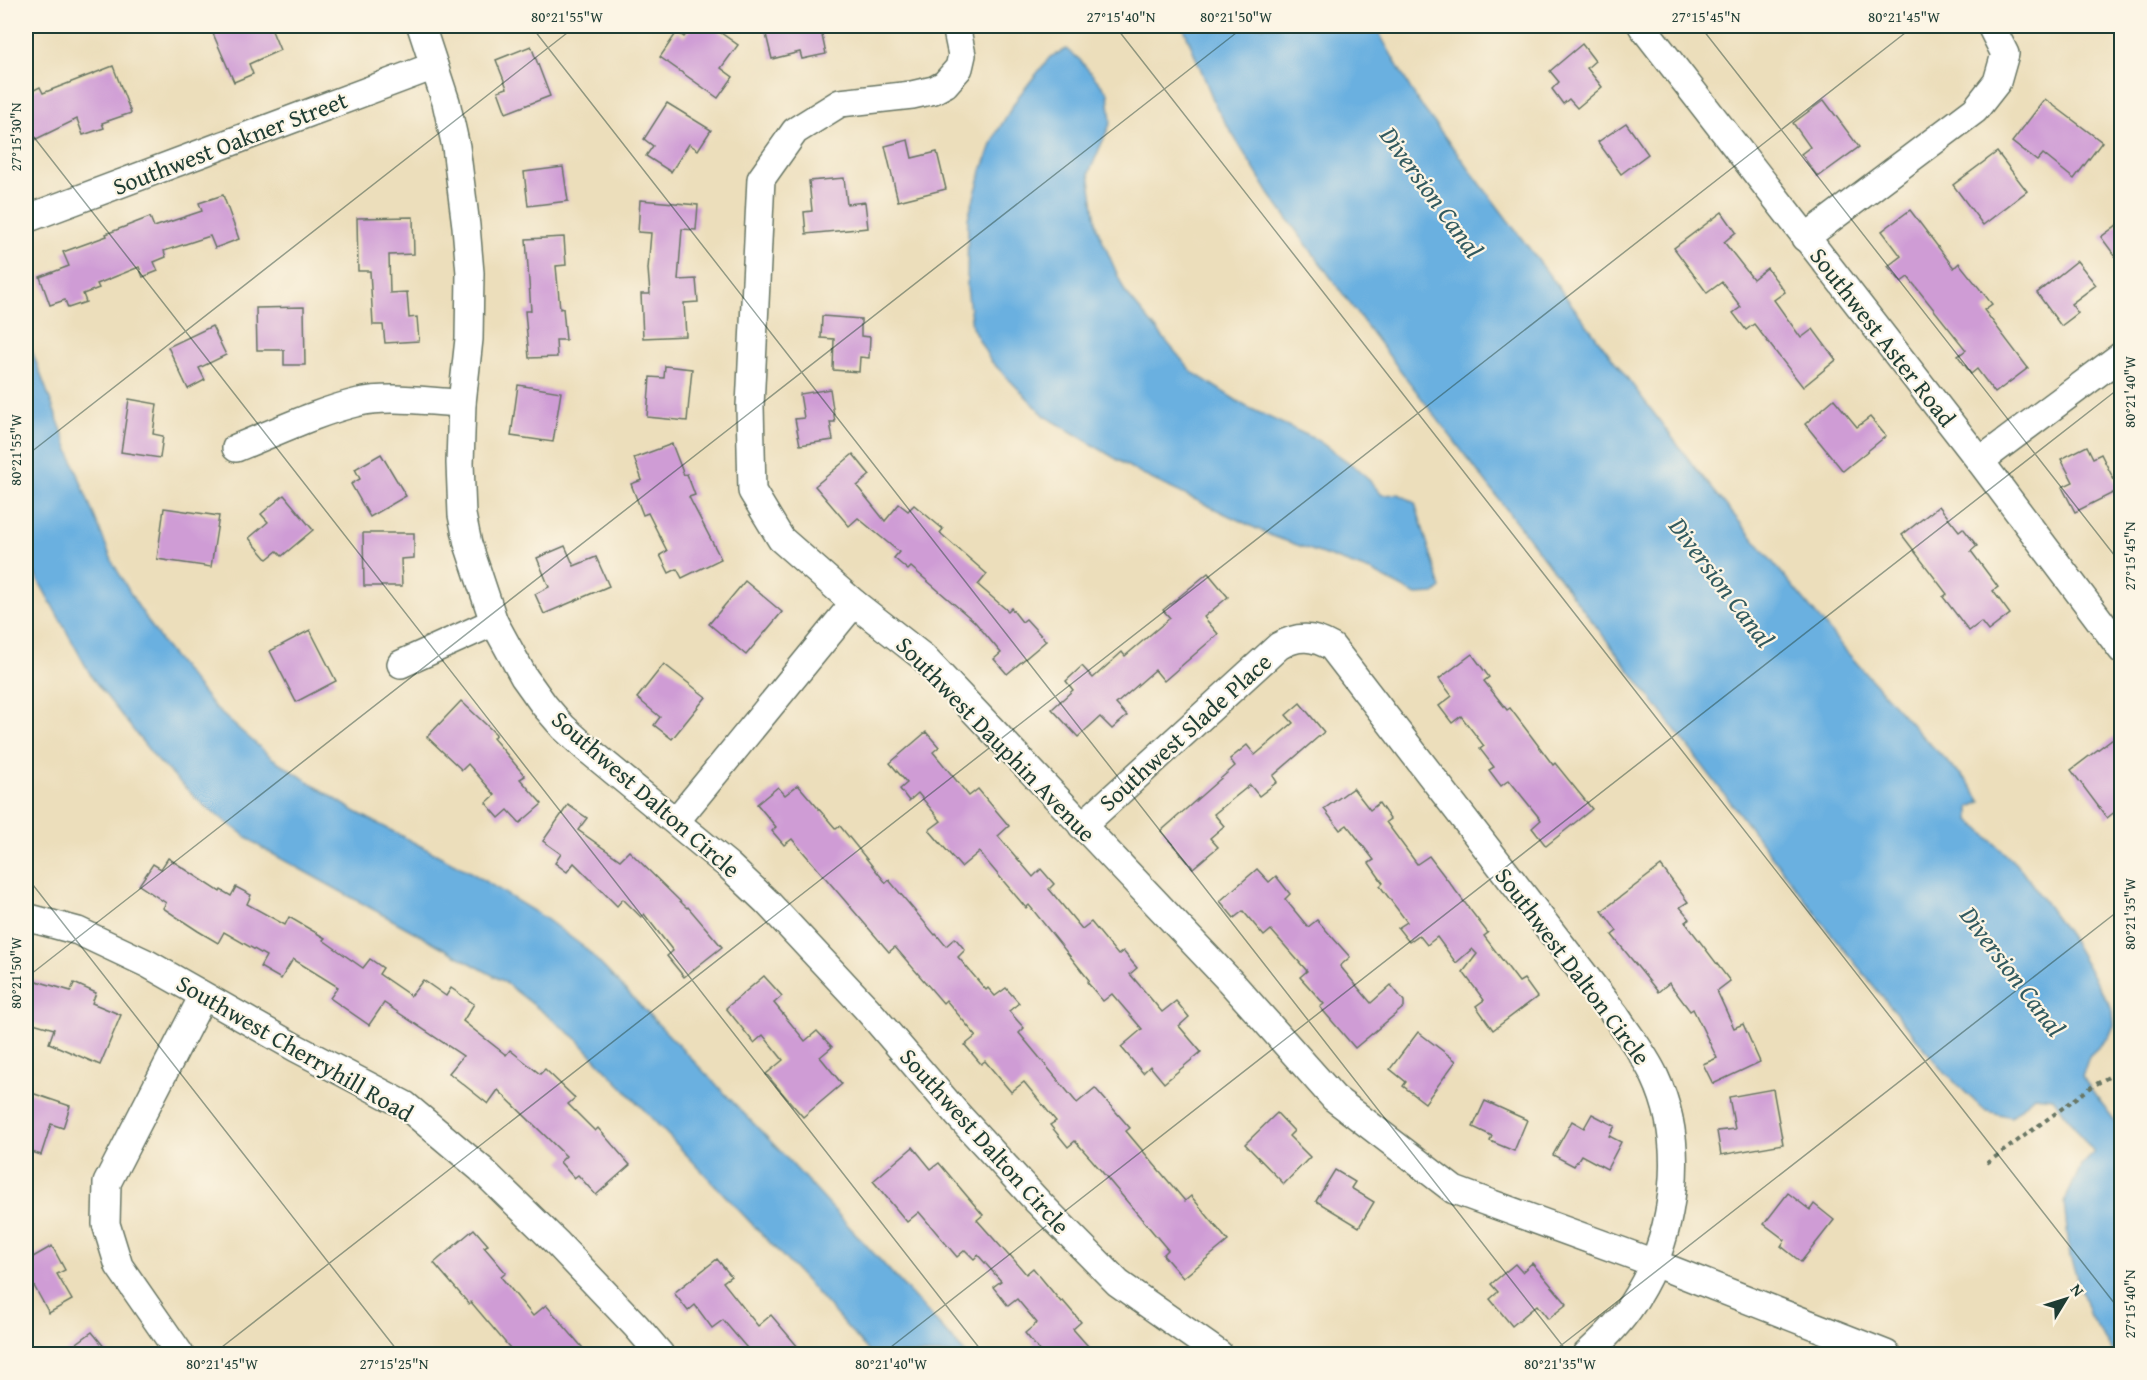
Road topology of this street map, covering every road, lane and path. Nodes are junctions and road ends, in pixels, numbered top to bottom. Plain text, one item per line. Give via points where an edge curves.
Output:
1 (421, 26) edge
2 (956, 26) edge
3 (1642, 26) edge
4 (1991, 26) edge
5 (434, 66) junction
6 (26, 219) edge
7 (1804, 238) junction
8 (2121, 355) edge
9 (462, 403) junction
10 (236, 448) dead end
11 (1980, 461) junction
12 (854, 603) junction
13 (494, 622) junction
14 (1290, 640) joint
15 (2121, 650) edge
16 (401, 664) dead end
17 (676, 821) junction
18 (1082, 826) junction
19 (26, 917) edge
20 (203, 996) junction
21 (2121, 1069) edge
22 (1987, 1163) dead end
23 (1654, 1263) junction
24 (180, 1354) edge
25 (660, 1354) edge
26 (1219, 1354) edge
27 (1587, 1354) edge
28 (1886, 1354) edge

1 - 5 street, Southwest Dalton Circle
2 - 12 street, Southwest Dauphin Avenue via 962,55 954,76 934,90 840,103 795,130 761,179 750,406 752,491 781,539
3 - 7 street, Southwest Aster Road
4 - 7 street via 2005,54 1997,82 1975,110
5 - 6 street, Southwest Oakner Street
5 - 9 street, Southwest Dalton Circle via 456,147 470,273 469,339
7 - 11 street, Southwest Aster Road
8 - 11 street
9 - 10 street via 361,402
9 - 13 street, Southwest Dalton Circle via 462,515
11 - 15 street, Southwest Aster Road
12 - 17 street
12 - 18 street, Southwest Dauphin Avenue via 923,657
13 - 16 street
13 - 17 street, Southwest Dalton Circle via 524,677 563,727
14 - 18 street, Southwest Slade Place
14 - 23 street, Southwest Dalton Circle via 1302,637 1332,647 1616,1016 1655,1077 1670,1124 1673,1149 1668,1219
17 - 26 street, Southwest Dalton Circle via 767,902 868,1010 957,1114 1118,1283
18 - 23 street, Southwest Dauphin Avenue via 1334,1098 1454,1190
19 - 20 street, Southwest Cherryhill Road via 78,931 147,963
20 - 24 street via 107,1183 106,1224 119,1266
20 - 25 street, Southwest Cherryhill Road via 405,1106 558,1244
21 - 22 path
23 - 27 street, Southwest Dalton Circle via 1619,1323
23 - 28 street, Southwest Dauphin Avenue

